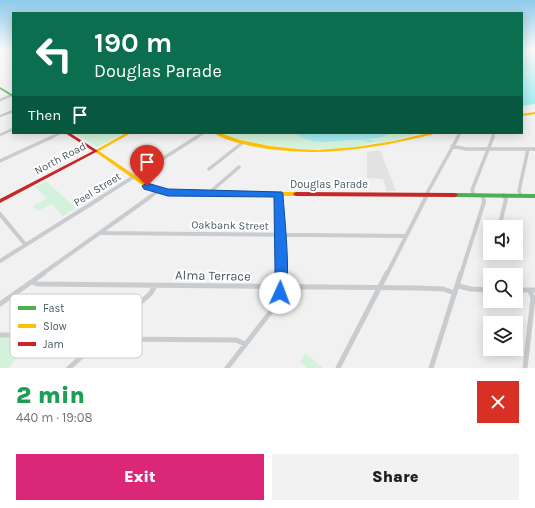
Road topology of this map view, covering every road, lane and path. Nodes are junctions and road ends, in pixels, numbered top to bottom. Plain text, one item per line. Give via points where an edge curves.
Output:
1 (0, 88) edge
2 (12, 96) edge
3 (0, 100) edge
4 (12, 111) edge
5 (535, 113) edge
6 (523, 115) edge
7 (0, 116) edge
8 (12, 129) edge
9 (0, 134) edge
10 (58, 134) edge
11 (69, 134) edge
12 (127, 134) edge
13 (198, 134) edge
14 (201, 134) edge
15 (218, 134) edge
16 (430, 134) edge
17 (459, 134) edge
18 (494, 134) edge
19 (242, 143) junction
20 (452, 147) junction
21 (528, 148) junction
22 (488, 149) junction
23 (535, 149) edge
24 (96, 150) junction
25 (0, 161) edge
26 (239, 167) dead end
27 (210, 169) dead end
28 (132, 177) junction
29 (431, 187) junction
30 (158, 191) junction
31 (209, 193) junction
32 (278, 194) junction
33 (425, 195) junction
34 (434, 195) junction
35 (474, 195) junction
36 (482, 195) junction
37 (504, 195) junction
38 (521, 195) junction
39 (535, 196) edge
40 (0, 201) edge
41 (424, 201) junction
42 (0, 214) edge
43 (501, 220) edge
44 (101, 233) junction
45 (280, 234) junction
46 (406, 236) junction
47 (24, 243) junction
48 (0, 260) edge
49 (32, 282) junction
50 (155, 286) junction
51 (282, 287) junction
52 (379, 288) junction
53 (457, 289) junction
54 (483, 290) edge
55 (532, 290) edge
56 (15, 294) edge
57 (10, 297) edge
58 (142, 301) edge
59 (0, 304) edge
60 (0, 335) edge
61 (10, 335) edge
62 (142, 339) edge
63 (245, 344) junction
64 (81, 358) edge
65 (70, 368) edge
66 (227, 368) edge
67 (338, 368) edge
68 (432, 368) edge
69 (524, 368) edge

1 - 2 street
2 - 3 street
4 - 7 street
5 - 6 street
8 - 9 street
10 - 25 street
11 - 24 street, Douglas Parade
12 - 24 street, North Road
13 - 28 street, Peel Street
14 - 28 street, Peel Street
15 - 19 street
16 - 19 street via 379,146 331,153 298,152
17 - 20 street
18 - 22 street
19 - 27 street
20 - 22 street
20 - 29 street
21 - 22 street
21 - 23 street
21 - 38 street via 519,191
22 - 35 street via 472,190
24 - 28 street, Douglas Parade
24 - 40 street, North Road
26 - 31 street
28 - 30 street, Douglas Parade
28 - 47 street, Peel Street
28 - 48 street, Peel Street
29 - 33 street
29 - 34 street
30 - 31 street, Douglas Parade
30 - 44 street
31 - 32 street, Douglas Parade
32 - 33 street, Douglas Parade
32 - 45 street
33 - 34 street, Douglas Parade
33 - 41 street
33 - 41 street
34 - 35 street, Douglas Parade
35 - 36 street, Douglas Parade
36 - 37 street, Douglas Parade
36 - 53 street via 484,202
37 - 38 street, Douglas Parade
37 - 43 street via 506,199
38 - 39 street, Douglas Parade
41 - 46 street
42 - 47 street
44 - 45 street, Oakbank Street
44 - 49 street
45 - 46 street, Oakbank Street
45 - 51 street
46 - 52 street
47 - 48 street, Peel Street
49 - 50 street, Alma Terrace
49 - 56 street
50 - 51 street, Alma Terrace
50 - 58 street
51 - 52 street, Alma Terrace
51 - 63 street via 284,295
52 - 53 street, Alma Terrace
52 - 67 street
53 - 54 street, Alma Terrace
53 - 68 street
55 - 69 street
57 - 59 street
60 - 61 street
62 - 63 street via 236,340
63 - 66 street
64 - 65 street

